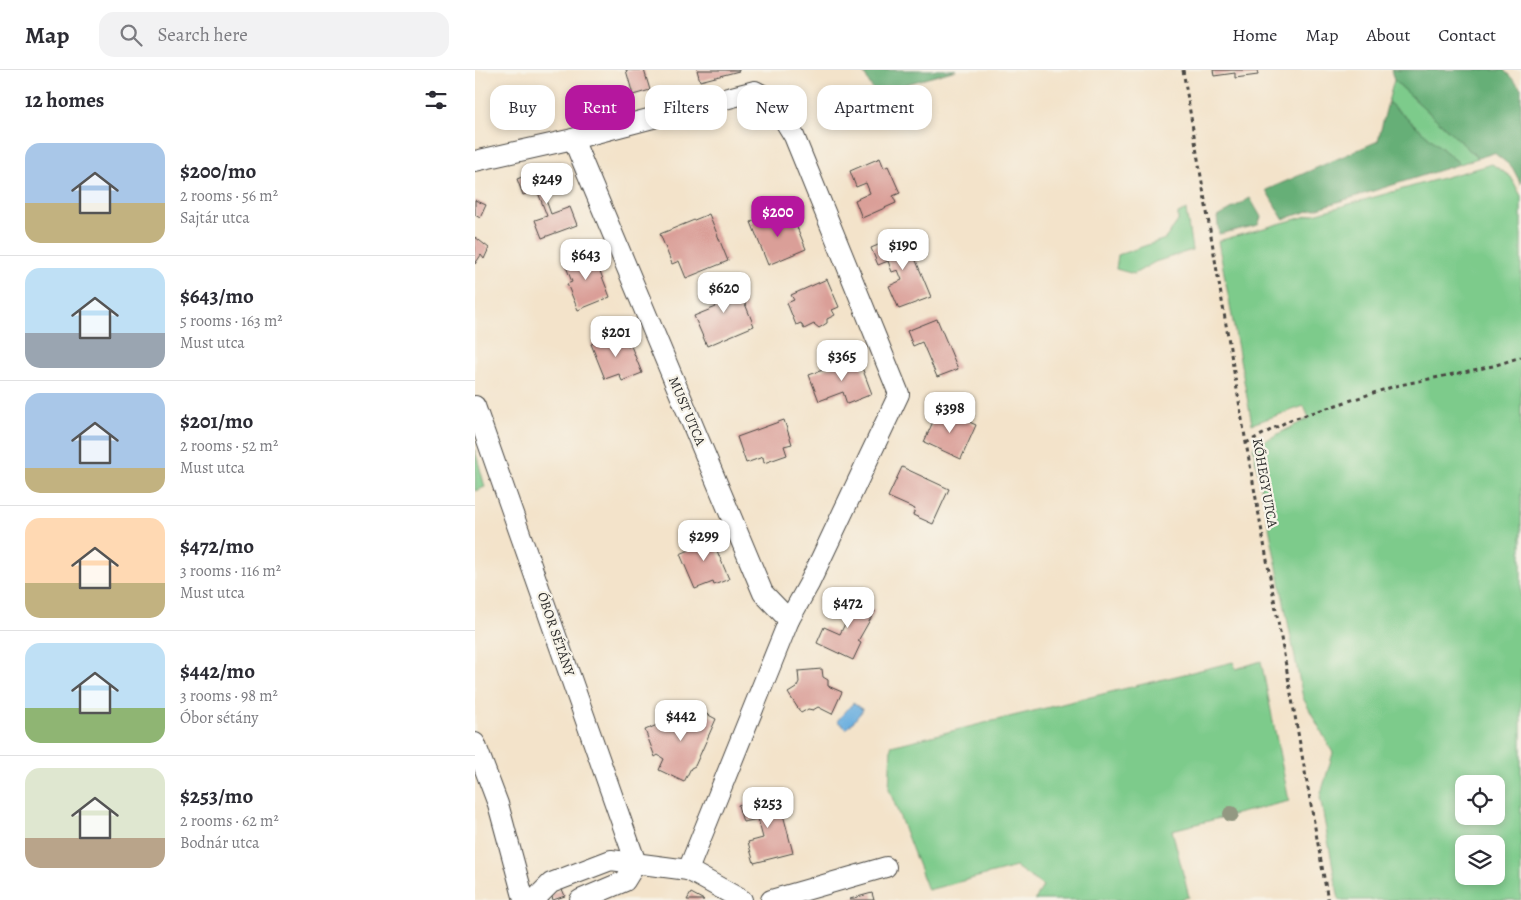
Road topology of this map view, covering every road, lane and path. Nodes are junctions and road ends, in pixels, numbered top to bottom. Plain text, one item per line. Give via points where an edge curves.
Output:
1 (1183, 70) edge
2 (573, 140) junction
3 (475, 161) edge
4 (1521, 357) edge
5 (475, 406) edge
6 (1246, 443) junction
7 (789, 620) junction
8 (475, 743) edge
9 (636, 863) junction
10 (886, 868) dead end
11 (688, 870) junction
12 (524, 900) edge
13 (534, 900) edge
14 (580, 900) edge
15 (742, 900) edge
16 (771, 900) edge
17 (1328, 900) edge

1 - 6 path, KŐHEGY UTCA
2 - 3 street
2 - 7 street, MUST UTCA via 763,593
2 - 7 street via 755,91 772,100 794,136 899,394
4 - 6 path via 1395,386 1290,420
5 - 9 street, ÓBOR SÉTÁNY
6 - 17 path, KŐHEGY UTCA
7 - 11 street
8 - 12 street via 497,804
9 - 11 street
9 - 13 street via 611,860 551,883
9 - 14 street via 625,881
10 - 16 street
11 - 15 street

